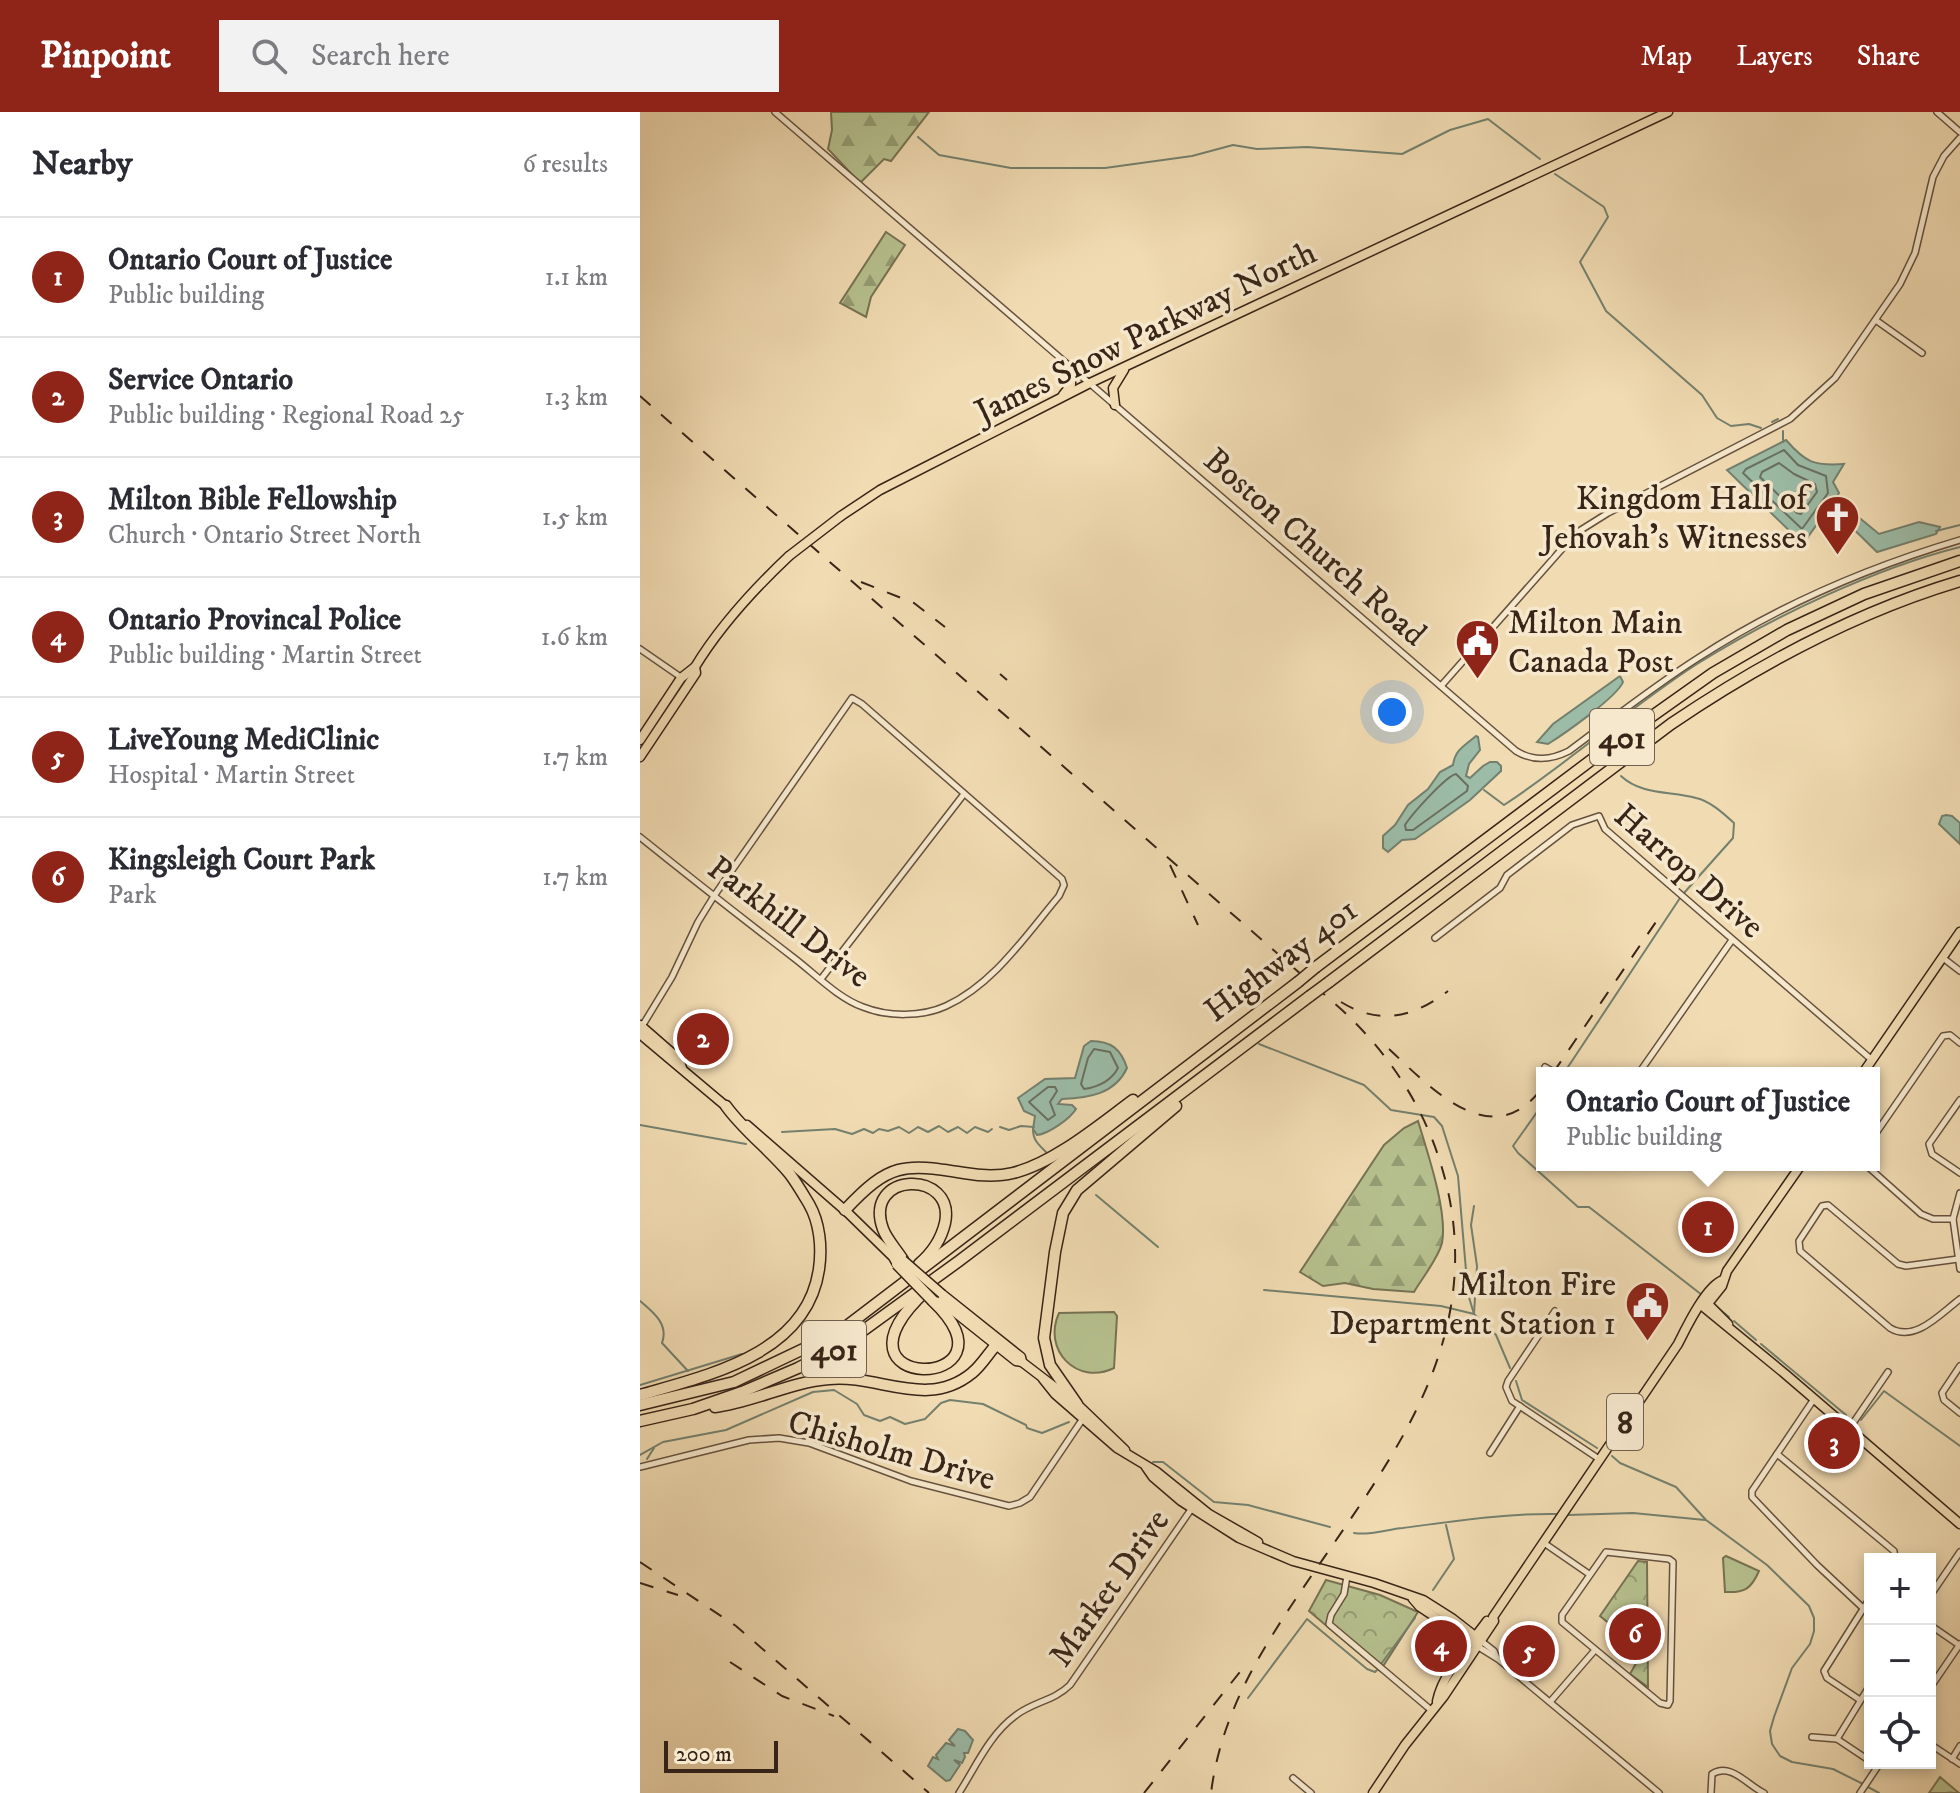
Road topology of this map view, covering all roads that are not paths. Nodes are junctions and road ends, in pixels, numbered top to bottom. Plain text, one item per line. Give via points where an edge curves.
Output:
1 (775, 112) edge
2 (1668, 112) edge
3 (1937, 112) edge
4 (1960, 132) edge
5 (1960, 138) edge
6 (1877, 321) junction
7 (1922, 353) dead end
8 (1128, 365) junction
9 (1071, 366) junction
10 (1090, 383) junction
11 (1059, 399) junction
12 (1115, 405) junction
13 (1960, 540) edge
14 (1960, 561) edge
15 (1960, 581) edge
16 (640, 649) edge
17 (685, 681) junction
18 (1441, 686) junction
19 (640, 740) edge
20 (640, 757) edge
21 (964, 794) junction
22 (640, 837) edge
23 (714, 896) junction
24 (1960, 932) edge
25 (1435, 938) dead end
26 (1732, 940) junction
27 (1943, 958) junction
28 (1960, 971) edge
29 (821, 979) junction
30 (640, 1029) edge
31 (1960, 1043) edge
32 (1872, 1060) junction
33 (1643, 1067) edge
34 (1867, 1067) edge
35 (1195, 1084) junction
36 (1150, 1095) junction
37 (1960, 1100) edge
38 (726, 1106) junction
39 (1880, 1127) edge
40 (1797, 1171) edge
41 (1873, 1171) edge
42 (1960, 1173) edge
43 (1960, 1193) edge
44 (845, 1210) junction
45 (1953, 1219) junction
46 (1958, 1259) edge
47 (898, 1260) junction
48 (959, 1261) junction
49 (1960, 1269) edge
50 (937, 1298) junction
51 (883, 1299) junction
52 (1960, 1299) edge
53 (1704, 1304) junction
54 (1555, 1311) dead end
55 (996, 1345) junction
56 (1022, 1362) junction
57 (1960, 1366) edge
58 (1888, 1372) dead end
59 (1043, 1379) junction
60 (640, 1395) edge
61 (1814, 1399) junction
62 (1077, 1404) junction
63 (640, 1405) edge
64 (1520, 1406) junction
65 (693, 1409) junction
66 (1960, 1413) edge
67 (1085, 1416) junction
68 (640, 1421) edge
69 (1849, 1429) junction
70 (1490, 1453) dead end
71 (1777, 1454) junction
72 (1599, 1460) junction
73 (640, 1467) edge
74 (1193, 1506) junction
75 (1960, 1524) edge
76 (1544, 1543) junction
77 (1960, 1552) edge
78 (1894, 1553) edge
79 (1589, 1574) junction
80 (1347, 1575) junction
81 (1936, 1587) edge
82 (1411, 1597) junction
83 (1863, 1608) joint
84 (1491, 1617) junction
85 (1453, 1619) junction
86 (1936, 1629) edge
87 (1476, 1640) junction
88 (1960, 1645) edge
89 (1595, 1650) junction
90 (1936, 1679) edge
91 (1864, 1694) edge
92 (1860, 1700) junction
93 (1550, 1702) junction
94 (1431, 1710) junction
95 (1812, 1737) dead end
96 (1837, 1739) junction
97 (1960, 1746) edge
98 (1936, 1748) edge
99 (1864, 1756) edge
100 (1952, 1759) junction
101 (1960, 1764) edge
102 (1873, 1769) edge
103 (1293, 1778) dead end
104 (1862, 1790) edge
105 (959, 1793) edge
106 (1311, 1793) edge
107 (1373, 1793) edge
108 (1659, 1793) edge
109 (1711, 1793) edge
110 (1764, 1793) edge

1 - 9 street, Boston Church Road
2 - 8 main road, James Snow Parkway North
3 - 4 street
5 - 6 street via 1939,165 1915,253
6 - 7 street
6 - 18 street via 1835,378 1790,419 1576,533
8 - 10 main road, James Snow Parkway North
8 - 12 main road via 1114,383
9 - 10 street, Boston Church Road
9 - 11 main road via 1071,385
10 - 11 main road, James Snow Parkway North
10 - 12 street, Boston Church Road
11 - 17 main road, James Snow Parkway North, bridge via 880,490 841,516 789,556 743,604
12 - 18 street, Boston Church Road
13 - 18 street, Boston Church Road via 1886,564 1746,629 1640,697 1569,751 1551,758 1535,759 1516,751
14 - 36 highway, Highway 401 / 401, bridge via 1864,594 1713,673
15 - 35 highway, Highway 401 / 401, bridge via 1840,626 1722,690
16 - 17 street
17 - 19 main road, James Snow Parkway North
17 - 20 main road, James Snow Parkway North
21 - 23 street, Parkhill Drive via 852,698
21 - 29 street
21 - 29 street, Parkhill Drive via 1062,879 1059,896 1003,962 944,1007 920,1013 872,1011
22 - 23 street, Parkhill Drive
23 - 29 street, Parkhill Drive
23 - 30 street
24 - 27 main road
25 - 26 street, Harrop Drive via 1572,825 1599,816 1605,829
26 - 32 street, Harrop Drive
26 - 33 street
27 - 28 street
27 - 32 main road
30 - 38 main road
31 - 39 street via 1943,1036
32 - 34 main road
35 - 48 highway, Highway 401 / 401
35 - 62 highway via 1190,1094 1077,1190 1063,1213 1044,1338 1050,1365
36 - 44 highway via 1136,1097 1029,1168 1000,1176 919,1166 897,1169 875,1181
36 - 51 highway, Highway 401 / 401
37 - 42 street via 1929,1149
38 - 44 main road
38 - 60 highway via 790,1175 811,1208 821,1257 817,1282 800,1318 771,1345 716,1371
40 - 53 main road, 8 via 1722,1286
41 - 45 street via 1921,1214
43 - 45 street
44 - 47 main road
45 - 46 street
46 - 49 street
46 - 52 street via 1898,1264 1828,1205 1822,1206 1799,1241 1800,1251 1899,1333 1916,1331
47 - 50 highway, bridge
47 - 51 highway via 884,1232 882,1202 898,1185 924,1185 944,1206 944,1227 933,1250
48 - 50 highway via 915,1301 894,1331 895,1351 912,1370 938,1368 956,1353 955,1328
48 - 65 highway, Highway 401 / 401 via 816,1359
50 - 55 main road
50 - 56 main road
51 - 63 highway, Highway 401 / 401 via 839,1332 756,1373
53 - 61 main road
53 - 72 main road, 8
54 - 64 street via 1507,1384 1509,1396
55 - 56 main road
55 - 65 highway via 974,1372 945,1388 912,1391 827,1379
56 - 59 main road
57 - 66 street via 1942,1393
58 - 69 street
59 - 62 main road
59 - 67 main road
61 - 69 main road
61 - 71 street
62 - 67 main road
64 - 70 street
64 - 72 street
65 - 68 highway, Highway 401 / 401
67 - 73 street, Chisholm Drive via 1030,1497 1009,1506 779,1438 749,1440
67 - 74 main road
69 - 75 main road
71 - 78 street
71 - 83 street via 1752,1497
72 - 76 main road, 8
74 - 80 main road via 1251,1544
74 - 105 street, Market Drive via 1070,1685 1010,1719
76 - 79 street
76 - 84 main road, 8
77 - 81 street
79 - 89 street via 1562,1620
79 - 89 street via 1610,1552 1672,1560 1670,1703 1660,1703
80 - 82 main road
80 - 94 street via 1329,1624
82 - 85 main road
82 - 87 main road
83 - 92 street via 1824,1671
84 - 85 main road via 1474,1626
84 - 87 main road, 8
85 - 87 main road
86 - 88 street
87 - 93 street
87 - 94 main road, 8
88 - 90 street
89 - 93 street
91 - 92 street
92 - 96 street
93 - 108 street
94 - 107 main road, 8
95 - 96 street
96 - 99 street
97 - 100 street
98 - 100 street
100 - 101 street
102 - 104 street
103 - 106 street
109 - 110 street via 1712,1774 1718,1770 1736,1773

